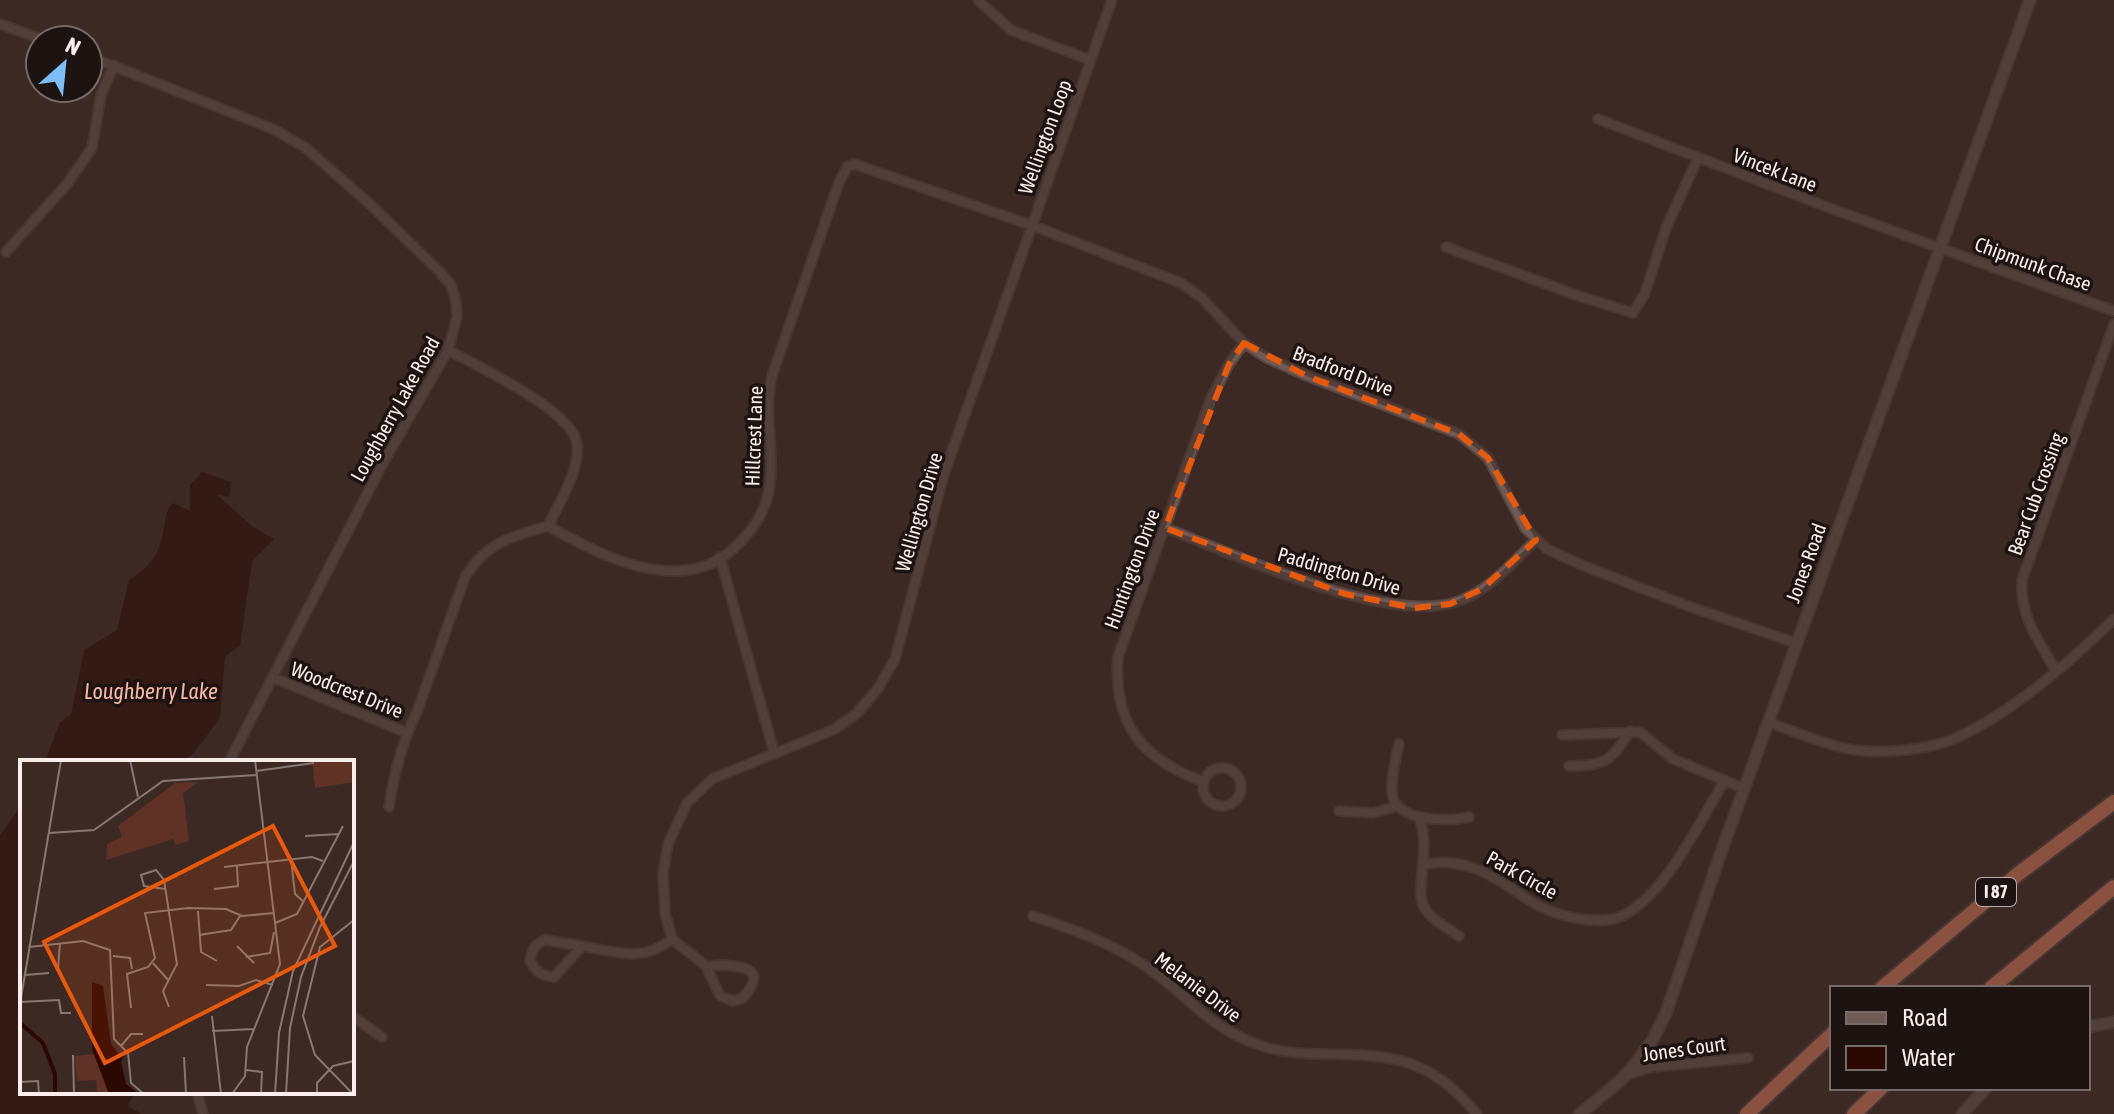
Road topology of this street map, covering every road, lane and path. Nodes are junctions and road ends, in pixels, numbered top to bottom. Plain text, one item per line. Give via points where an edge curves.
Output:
1 (978, 0) edge
2 (1112, 0) edge
3 (2030, 0) edge
4 (0, 24) edge
5 (24, 33) edge
6 (1090, 60) junction
7 (104, 62) edge
8 (114, 65) junction
9 (1598, 119) dead end
10 (1698, 158) junction
11 (848, 166) joint
12 (1031, 225) junction
13 (1446, 247) dead end
14 (1941, 247) junction
15 (6, 252) dead end
16 (2114, 311) edge
17 (2114, 324) edge
18 (1244, 343) junction
19 (448, 350) junction
20 (548, 526) junction
21 (1165, 528) junction
22 (1536, 540) junction
23 (720, 557) junction
24 (2114, 619) edge
25 (1796, 643) junction
26 (2056, 671) junction
27 (274, 678) junction
28 (1768, 722) junction
29 (1630, 731) junction
30 (407, 733) junction
31 (1562, 735) dead end
32 (1399, 744) dead end
33 (774, 752) junction
34 (230, 760) edge
35 (1569, 766) dead end
36 (1725, 780) junction
37 (1202, 781) junction
38 (1745, 789) junction
39 (2114, 802) edge
40 (1398, 806) junction
41 (389, 807) dead end
42 (1339, 811) dead end
43 (1469, 817) dead end
44 (1419, 818) junction
45 (1425, 864) junction
46 (2114, 887) edge
47 (1033, 916) dead end
48 (1459, 936) dead end
49 (672, 939) junction
50 (582, 946) junction
51 (706, 966) junction
52 (1884, 986) edge
53 (1993, 986) edge
54 (354, 1017) edge
55 (2114, 1022) edge
56 (2090, 1027) edge
57 (1830, 1036) edge
58 (382, 1037) dead end
59 (1748, 1058) dead end
60 (1625, 1075) junction
61 (1879, 1090) edge
62 (1984, 1090) edge
63 (198, 1094) edge
64 (203, 1114) edge
65 (1477, 1114) edge
66 (1580, 1114) edge
67 (1747, 1114) edge
68 (1854, 1114) edge
69 (1962, 1114) edge

1 - 6 street via 1011,30
2 - 6 street, Wellington Loop
3 - 14 street, Jones Road
4 - 5 street
6 - 12 street, Wellington Loop
7 - 8 street, Loughberry Lake Road
8 - 15 street via 101,95 92,148
8 - 19 street, Loughberry Lake Road via 273,129 306,148 451,285 457,317
9 - 10 street, Vincek Lane
10 - 13 street via 1633,313
10 - 14 street, Vincek Lane
11 - 12 street, Bradford Drive via 866,166
11 - 23 street, Hillcrest Lane via 768,392 771,473 766,505 753,529
12 - 18 street, Bradford Drive via 1181,283
12 - 33 street, Wellington Drive via 944,474 895,659 856,714 819,737
14 - 16 street, Chipmunk Chase
14 - 25 street, Jones Road
17 - 26 street, Bear Cub Crossing via 2022,580 2025,618
18 - 21 street, Huntington Drive via 1211,398
18 - 22 street, Bradford Drive via 1307,376 1459,434 1488,458
19 - 20 street via 544,404 576,437 577,458
19 - 27 street, Loughberry Lake Road via 382,465
20 - 23 street, Hillcrest Lane via 591,550 652,569 695,570
20 - 30 street via 510,537 477,558 465,577
21 - 22 street, Paddington Drive via 1345,594 1414,608 1450,604 1482,589
21 - 37 street, Huntington Drive via 1118,657 1118,694 1127,723 1150,753
22 - 25 street, Bradford Drive via 1561,557
23 - 33 street
24 - 26 street
25 - 28 street, Jones Road
26 - 28 street via 1988,722 1958,738 1916,749 1845,748
27 - 30 street, Woodcrest Drive
27 - 34 street, Loughberry Lake Road
28 - 38 street, Jones Road
29 - 31 street
29 - 35 street via 1604,762
29 - 36 street via 1646,734 1673,759
30 - 41 street
32 - 40 street via 1392,797
33 - 49 street, Wellington Drive via 712,779 687,803 676,823 663,873
36 - 38 street
36 - 45 street, Park Circle via 1659,885 1617,918 1571,917 1536,906 1468,864
37 - 37 street via 1224,769 1242,788 1225,806 1205,795
38 - 60 street, Jones Road via 1666,1013
39 - 52 highway, I 87
40 - 42 street via 1373,813
40 - 44 street
43 - 44 street
44 - 45 street via 1425,832
45 - 48 street via 1425,909
46 - 53 highway
47 - 65 street, Melanie Drive via 1093,936 1124,953 1228,1032 1281,1051 1370,1055 1417,1065 1446,1083
49 - 50 street via 643,954
49 - 51 street
50 - 50 street via 554,977 536,971 530,961 533,948 546,940
51 - 51 street via 745,967 752,970 753,984 743,998 733,1001 720,996
54 - 58 street
55 - 56 street
57 - 67 highway
59 - 60 street, Jones Court via 1652,1067
60 - 66 street, Jones Road
61 - 68 highway
62 - 69 street
63 - 64 street

